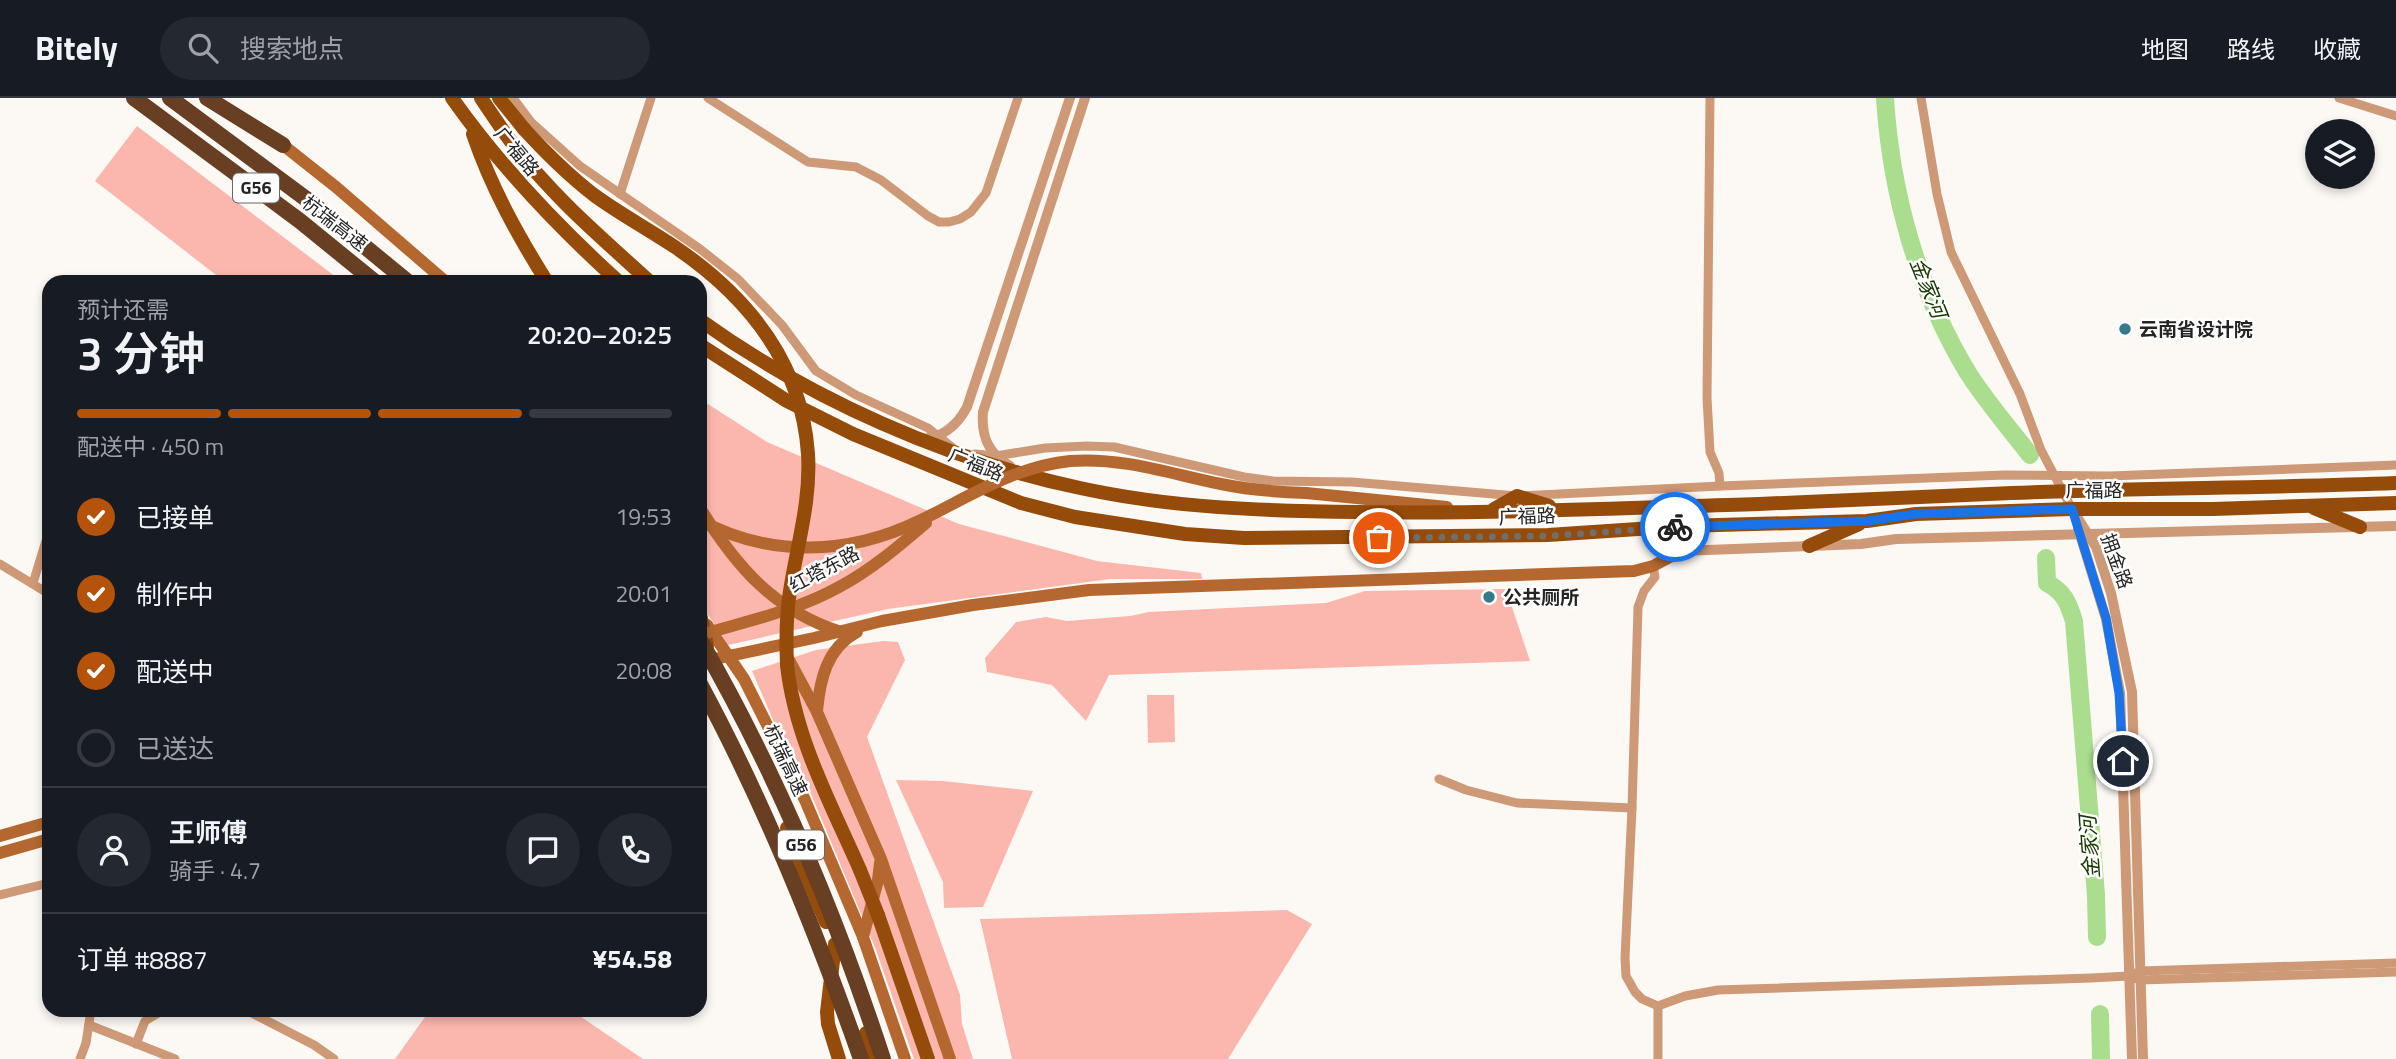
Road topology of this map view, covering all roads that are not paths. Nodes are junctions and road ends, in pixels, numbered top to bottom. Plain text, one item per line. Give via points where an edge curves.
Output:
1 (134, 98) edge
2 (170, 98) edge
3 (207, 98) edge
4 (452, 98) edge
5 (481, 98) edge
6 (499, 98) edge
7 (513, 98) edge
8 (651, 98) edge
9 (708, 98) edge
10 (1018, 98) edge
11 (1070, 98) edge
12 (1085, 98) edge
13 (1710, 98) edge
14 (1921, 98) edge
15 (2339, 98) edge
16 (2396, 116) edge
17 (468, 122) junction
18 (283, 145) joint
19 (620, 194) junction
20 (366, 275) edge
21 (400, 275) edge
22 (438, 275) edge
23 (543, 275) edge
24 (612, 275) edge
25 (642, 275) edge
26 (1009, 284) junction
27 (1023, 289) junction
28 (707, 324) edge
29 (707, 350) edge
30 (931, 438) junction
31 (959, 453) junction
32 (996, 456) junction
33 (2396, 465) edge
34 (1019, 471) junction
35 (2055, 474) junction
36 (2396, 483) edge
37 (1720, 485) junction
38 (2063, 491) junction
39 (1517, 496) junction
40 (2396, 503) edge
41 (949, 505) junction
42 (2310, 506) junction
43 (2072, 509) junction
44 (1561, 510) junction
45 (1489, 511) junction
46 (707, 519) edge
47 (1867, 521) junction
48 (707, 524) edge
49 (2396, 526) edge
50 (2360, 527) junction
51 (2085, 534) junction
52 (1809, 546) junction
53 (1681, 551) joint
54 (42, 554) edge
55 (0, 564) edge
56 (1653, 566) junction
57 (33, 583) junction
58 (42, 589) edge
59 (871, 624) junction
60 (707, 625) edge
61 (841, 632) junction
62 (707, 633) edge
63 (781, 645) junction
64 (707, 653) edge
65 (728, 656) junction
66 (707, 661) edge
67 (707, 664) edge
68 (707, 697) edge
69 (817, 712) junction
70 (1439, 779) dead end
71 (1632, 808) junction
72 (42, 824) edge
73 (0, 836) edge
74 (42, 841) edge
75 (0, 853) edge
76 (881, 859) junction
77 (42, 885) edge
78 (0, 895) edge
79 (863, 937) junction
80 (835, 944) junction
81 (2396, 963) edge
82 (2396, 972) edge
83 (2137, 976) junction
84 (1658, 1006) junction
85 (90, 1017) edge
86 (152, 1017) edge
87 (260, 1017) edge
88 (89, 1025) junction
89 (136, 1044) junction
90 (80, 1059) edge
91 (174, 1059) edge
92 (334, 1059) edge
93 (839, 1059) edge
94 (860, 1059) edge
95 (874, 1059) edge
96 (883, 1059) edge
97 (905, 1059) edge
98 (928, 1059) edge
99 (950, 1059) edge
100 (1658, 1059) edge
101 (2132, 1059) edge
102 (2143, 1059) edge

1 - 20 highway, 杭瑞高速 / G56
2 - 21 highway, 杭瑞高速 / G56
3 - 18 highway
4 - 17 main road, 广福路
5 - 25 main road, 广福路 via 546,183
6 - 98 main road, bridge via 524,129 586,188 685,254 728,289 761,326 788,368 802,410 809,472 788,606 791,695 878,915
7 - 19 street via 566,154
8 - 19 street
9 - 10 street via 808,162 856,167 928,216 949,222 971,212 986,193
11 - 26 street
12 - 27 street
13 - 37 street via 1707,398 1710,452
14 - 35 street via 1951,253
15 - 16 street
17 - 23 main road via 507,216
17 - 24 main road, 广福路 via 531,196
18 - 22 main road
19 - 30 street via 738,279 782,325 816,371 928,428
26 - 27 street
26 - 30 street via 967,407 958,421
27 - 32 street via 983,412 983,435
28 - 30 main road, 广福路 via 795,381 859,414
29 - 47 main road, 广福路 via 786,401 853,435 1021,503 1075,517 1185,534 1244,538 1548,536
30 - 31 main road, 广福路
31 - 32 street
31 - 34 main road, 广福路
32 - 34 street
32 - 39 street via 1045,448 1114,447 1273,481 1352,482
33 - 35 street
34 - 45 main road, 广福路 via 1081,489 1189,505
35 - 37 street
35 - 38 street
36 - 38 main road, 广福路
37 - 39 street
38 - 43 street
38 - 44 main road, 广福路
39 - 44 main road
39 - 45 main road
40 - 42 main road, 广福路
41 - 45 main road, bridge via 1012,474 1086,460 1129,463 1234,486
41 - 48 main road, bridge via 880,537 817,548 756,542
41 - 62 main road, 红塔东路, bridge via 841,586 785,610
42 - 43 main road, 广福路
42 - 50 main road
43 - 47 main road, 广福路 via 1916,514
43 - 51 street, 拥金路
44 - 45 main road, 广福路
46 - 61 main road via 752,580 812,620
47 - 52 main road
49 - 50 street
50 - 51 street
51 - 52 street
51 - 83 street, 拥金路 via 2111,593 2132,692
52 - 53 street
53 - 56 main road
54 - 57 street
55 - 57 street
56 - 59 main road via 1089,590
56 - 71 street via 1656,577 1637,607
57 - 58 street
59 - 61 main road
59 - 69 main road via 847,637 825,666
60 - 65 main road
61 - 63 main road
63 - 65 main road
63 - 69 main road
64 - 96 highway, 杭瑞高速 / G56, bridge via 795,831 850,963
65 - 66 main road
65 - 79 main road via 805,800
67 - 80 main road via 770,788
68 - 94 highway, G56, bridge via 790,874
69 - 76 main road
70 - 71 street via 1517,803
71 - 84 street via 1626,976 1642,999
72 - 73 main road
74 - 75 main road
76 - 79 main road
76 - 99 main road
77 - 78 street
79 - 97 main road
80 - 93 main road via 827,1012
80 - 95 main road
81 - 83 street
82 - 83 street
83 - 84 street via 1718,990
83 - 101 street, 拥金路
83 - 102 street, 拥金路
84 - 100 street
85 - 88 street
86 - 89 street via 145,1021
87 - 92 street
88 - 89 street
88 - 90 street
89 - 91 street

